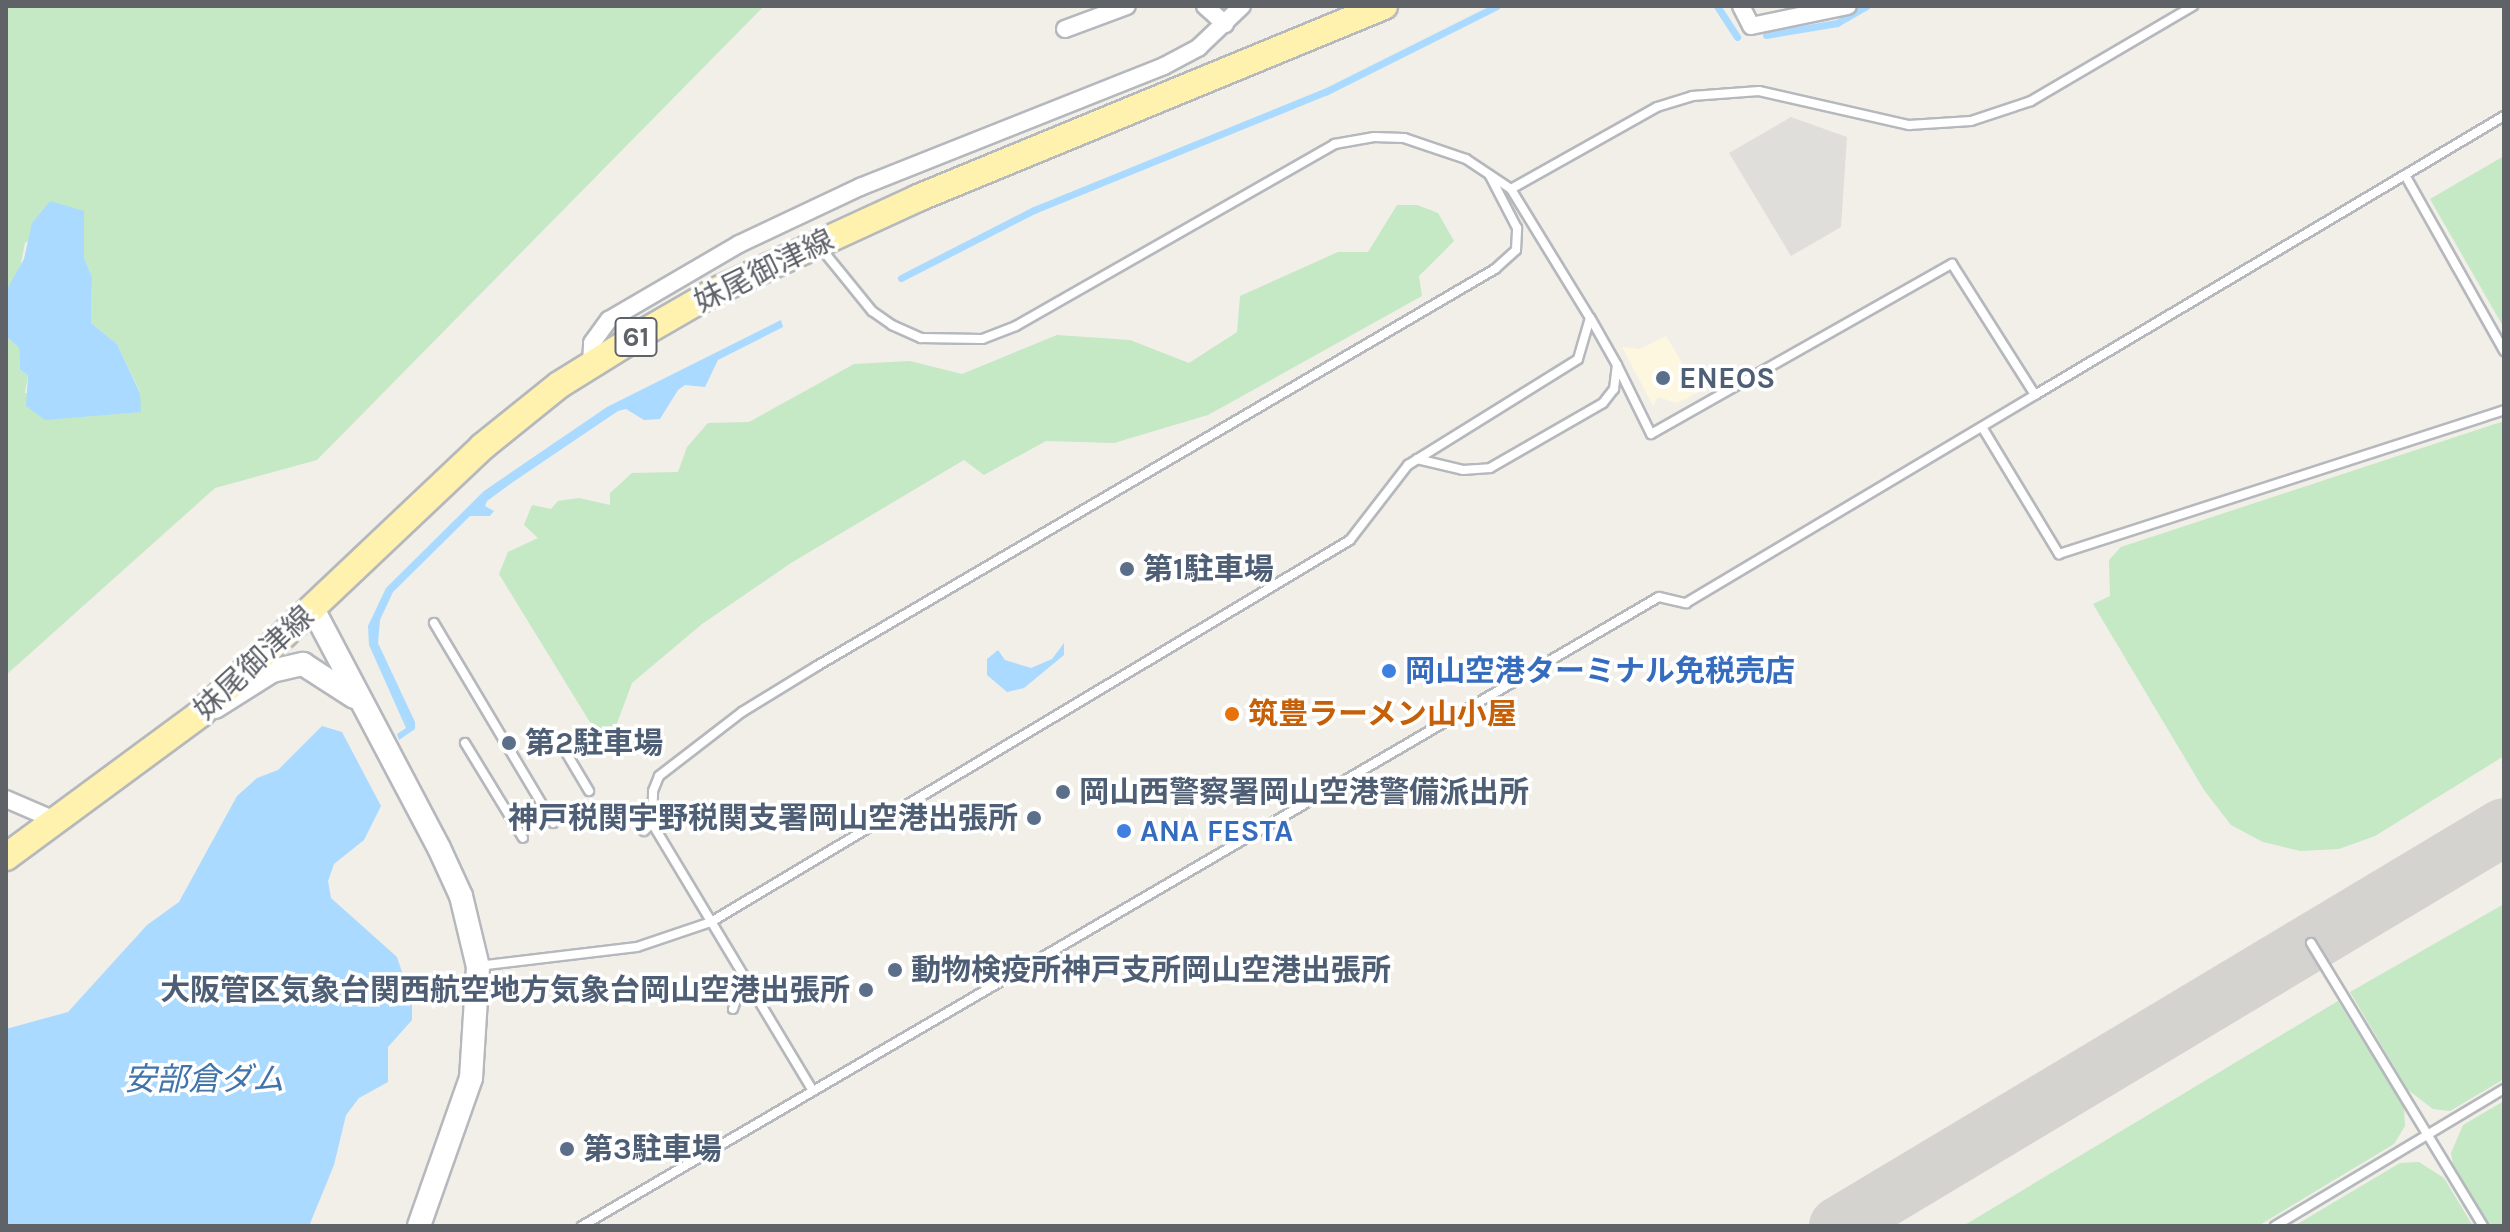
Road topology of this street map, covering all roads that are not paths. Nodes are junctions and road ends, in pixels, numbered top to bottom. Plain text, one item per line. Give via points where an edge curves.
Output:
1 (1127, 6) edge
2 (1205, 6) edge
3 (1242, 6) edge
4 (1384, 6) edge
5 (1741, 6) edge
6 (1848, 6) edge
7 (2193, 6) edge
8 (1225, 24) junction
9 (1065, 29) dead end
10 (2504, 116) edge
11 (1490, 175) junction
12 (2405, 175) junction
13 (1511, 189) junction
14 (800, 214) junction
15 (817, 244) junction
16 (1590, 318) junction
17 (2504, 351) edge
18 (591, 365) junction
19 (1617, 365) junction
20 (2035, 395) junction
21 (2504, 410) edge
22 (1982, 427) junction
23 (1417, 459) junction
24 (313, 609) junction
25 (434, 623) dead end
26 (359, 699) junction
27 (201, 713) junction
28 (465, 743) dead end
29 (564, 749) dead end
30 (589, 791) dead end
31 (6, 799) edge
32 (57, 821) junction
33 (553, 823) dead end
34 (652, 823) junction
35 (644, 831) dead end
36 (523, 838) dead end
37 (6, 857) edge
38 (711, 922) junction
39 (2311, 943) dead end
40 (478, 967) junction
41 (744, 977) junction
42 (733, 1009) dead end
43 (2504, 1089) edge
44 (813, 1091) junction
45 (2428, 1134) junction
46 (419, 1226) edge
47 (582, 1226) edge
48 (2275, 1226) edge
49 (2483, 1226) edge

1 - 9 street
2 - 8 street
3 - 8 street
4 - 15 main road, 妹尾御津線 / 61
5 - 6 street via 1751,26
7 - 13 lane via 2031,101 1971,121 1909,125 1759,91 1692,96 1657,107
8 - 14 street via 1199,47 1164,66
10 - 12 lane
11 - 13 lane
11 - 15 lane via 1456,155 1404,138 1335,144 1016,326 982,339 921,338 892,325 872,311
11 - 34 lane via 1517,228 1516,250 1495,269 742,712 659,776
12 - 17 lane
12 - 20 lane
13 - 16 lane
14 - 15 street
14 - 18 street via 609,320 592,343
15 - 18 main road, 妹尾御津線 / 61 via 714,292
16 - 19 lane
16 - 23 lane via 1578,359
18 - 24 main road, 妹尾御津線 / 61 via 482,447
19 - 20 lane via 1651,434 1952,264
19 - 23 lane via 1614,389 1603,403 1490,468 1463,470
20 - 22 lane
21 - 22 lane via 2059,554
22 - 44 lane via 1686,603 1659,597
23 - 38 lane via 1337,549
24 - 26 street
24 - 27 main road, 妹尾御津線 / 61
25 - 33 lane
26 - 27 street via 303,664 272,671 248,690
26 - 40 street via 461,896
27 - 32 main road, 妹尾御津線 / 61
28 - 36 lane
29 - 30 lane
31 - 32 street
32 - 37 main road, 妹尾御津線 / 61
34 - 35 lane
34 - 38 lane
38 - 40 lane via 637,947
38 - 41 lane
39 - 45 lane
40 - 46 street via 471,1078
41 - 42 lane
41 - 44 lane
43 - 45 lane
44 - 47 lane
45 - 48 lane
45 - 49 lane

